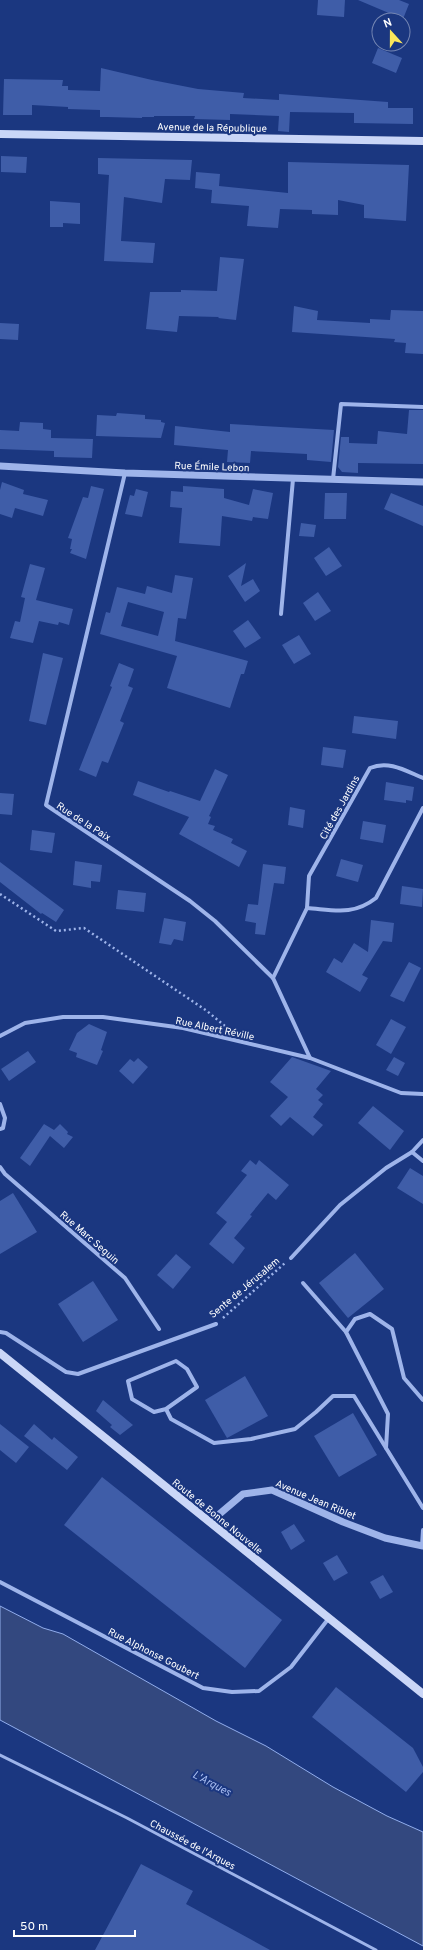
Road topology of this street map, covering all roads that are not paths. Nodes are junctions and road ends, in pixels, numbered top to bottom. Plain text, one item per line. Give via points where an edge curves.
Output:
1 (0, 134) edge
2 (423, 141) edge
3 (423, 407) edge
4 (0, 466) edge
5 (125, 473) junction
6 (292, 479) junction
7 (333, 480) junction
8 (423, 482) edge
9 (281, 614) dead end
10 (423, 778) edge
11 (423, 808) edge
12 (307, 908) junction
13 (273, 978) junction
14 (0, 1036) edge
15 (310, 1058) junction
16 (423, 1094) edge
17 (1, 1106) edge
18 (0, 1129) edge
19 (423, 1140) edge
20 (412, 1152) junction
21 (423, 1161) edge
22 (0, 1167) edge
23 (291, 1258) road end
24 (303, 1283) dead end
25 (216, 1324) road end
26 (159, 1329) dead end
27 (0, 1332) edge
28 (346, 1332) junction
29 (0, 1353) edge
30 (423, 1400) edge
31 (166, 1409) junction
32 (386, 1448) junction
33 (423, 1508) edge
34 (210, 1522) junction
35 (423, 1530) edge
36 (422, 1546) edge
37 (0, 1582) edge
38 (329, 1618) junction
39 (423, 1694) edge
40 (0, 1755) edge
41 (376, 1950) edge

1 - 2 main road, Avenue de la République
3 - 7 street via 341,404
4 - 5 street, Rue Émile Lebon
5 - 6 street, Rue Émile Lebon
5 - 13 street, Rue de la Paix via 46,805 190,901 215,921
6 - 7 street, Rue Émile Lebon
6 - 9 street
7 - 8 street, Rue Émile Lebon
10 - 12 street, Cité des Jardins via 392,765 378,764 370,768 309,876
11 - 12 street via 376,898 367,906 345,912
12 - 13 street, Cité des Jardins
13 - 15 street, Rue de la Paix
14 - 15 street, Rue Albert Réville via 25,1023 63,1017 103,1017 183,1028
15 - 16 street, Rue Albert Réville via 401,1093
17 - 18 street via 5,1118 3,1128
19 - 20 street, Sente de Jérusalem
20 - 21 street
20 - 23 street, Sente de Jérusalem via 386,1168 340,1205
22 - 26 street, Rue Marc Seguin via 125,1278
24 - 28 street
25 - 27 street, Sente de Jérusalem via 78,1374 66,1372 6,1333
28 - 30 street via 355,1319 370,1314 392,1329 404,1378
28 - 32 street via 388,1414
29 - 34 main road, Route de Bonne Nouvelle
31 - 31 street via 197,1387 187,1369 176,1361 128,1381 132,1399 154,1412
31 - 32 street via 170,1419 214,1443 250,1439 294,1429 333,1396 354,1396
32 - 33 street
34 - 36 street, Avenue Jean Riblet via 244,1494 272,1490 385,1538
34 - 38 main road, Route de Bonne Nouvelle
35 - 36 street
37 - 38 street, Rue Alphonse Goubert via 203,1688 232,1692 260,1691 291,1668
38 - 39 main road, Route de Bonne Nouvelle
40 - 41 lane, Chaussée de l'Arques via 127,1818

